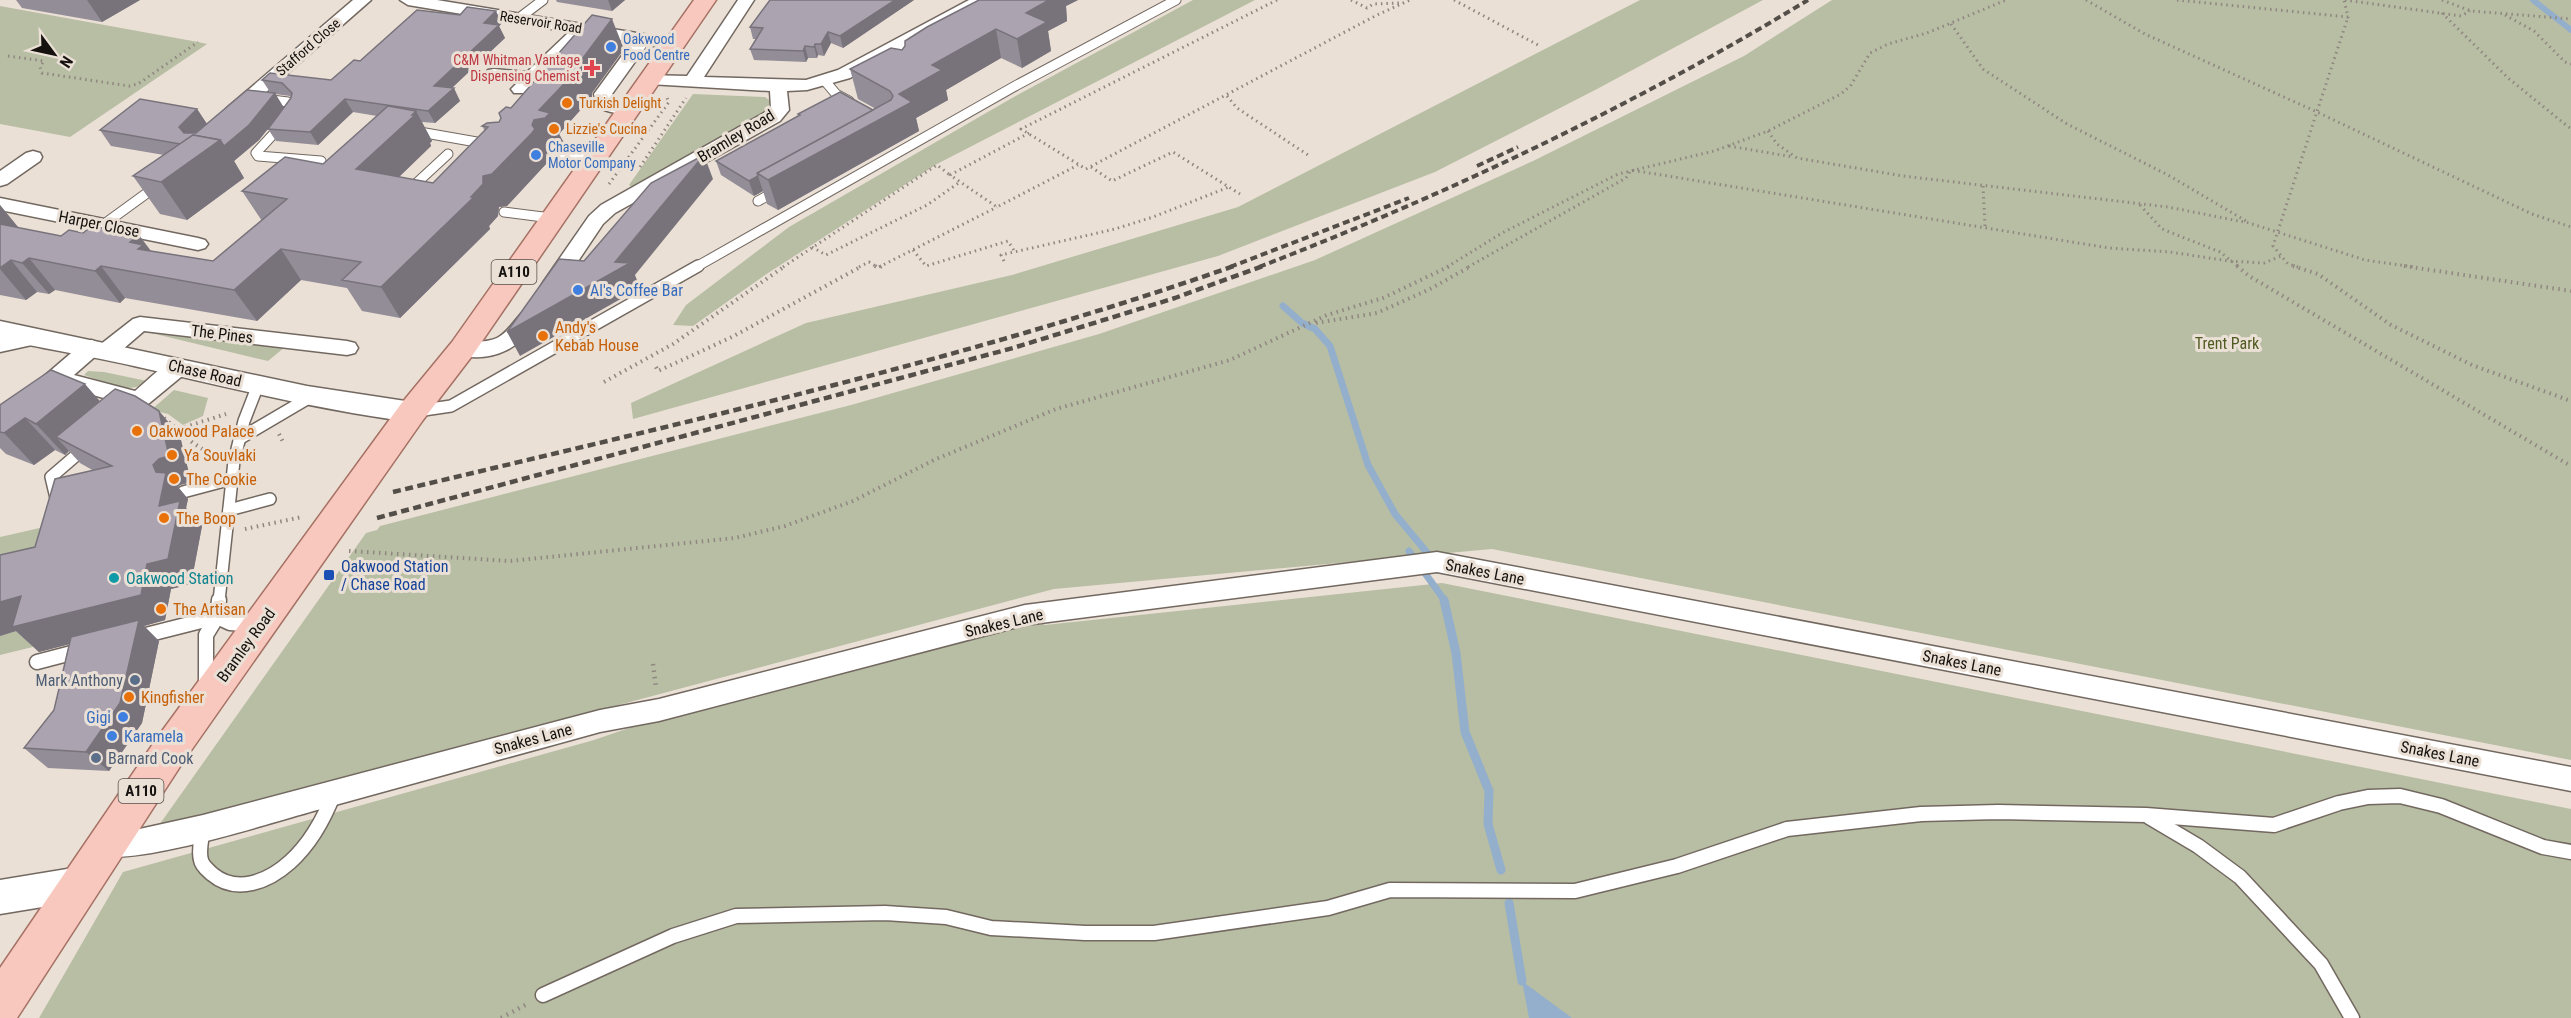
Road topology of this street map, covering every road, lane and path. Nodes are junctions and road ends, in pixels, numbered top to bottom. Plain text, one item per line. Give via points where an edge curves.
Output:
1 (363, 0) edge
2 (408, 0) edge
3 (543, 0) edge
4 (705, 0) edge
5 (746, 0) edge
6 (981, 0) edge
7 (1176, 0) edge
8 (1277, 0) edge
9 (1352, 0) edge
10 (1410, 0) edge
11 (1454, 0) edge
12 (2006, 0) edge
13 (2086, 0) edge
14 (2177, 0) edge
15 (2344, 0) edge
16 (2442, 0) edge
17 (1402, 3) junction
18 (960, 5) edge
19 (2471, 11) junction
20 (2442, 13) junction
21 (2503, 14) junction
22 (2348, 17) junction
23 (518, 19) junction
24 (2569, 19) edge
25 (1951, 24) junction
26 (583, 28) junction
27 (641, 40) junction
28 (198, 42) dead end
29 (673, 44) junction
30 (1538, 45) dead end
31 (8, 56) dead end
32 (2571, 64) edge
33 (494, 74) dead end
34 (649, 79) junction
35 (825, 81) junction
36 (691, 86) junction
37 (778, 86) junction
38 (1227, 96) junction
39 (250, 97) junction
40 (855, 105) edge
41 (628, 108) junction
42 (2317, 112) junction
43 (217, 126) edge
44 (2571, 129) edge
45 (405, 130) edge
46 (1768, 131) junction
47 (1029, 133) junction
48 (497, 146) edge
49 (1728, 146) junction
50 (448, 154) dead end
51 (554, 155) dead end
52 (595, 156) junction
53 (33, 157) dead end
54 (1311, 157) dead end
55 (1797, 158) junction
56 (321, 161) edge
57 (1078, 164) junction
58 (1091, 167) junction
59 (638, 169) dead end
60 (1631, 170) junction
61 (950, 175) junction
62 (171, 176) edge
63 (0, 180) edge
64 (960, 182) junction
65 (790, 184) edge
66 (1983, 186) junction
67 (1229, 187) junction
68 (1240, 194) dead end
69 (415, 195) edge
70 (759, 201) edge
71 (0, 204) edge
72 (2139, 204) junction
73 (997, 207) junction
74 (504, 212) dead end
75 (551, 218) junction
76 (2249, 223) junction
77 (103, 225) junction
78 (1985, 226) junction
79 (2571, 227) edge
80 (2277, 232) junction
81 (198, 244) dead end
82 (812, 247) junction
83 (913, 250) junction
84 (1015, 252) junction
85 (2282, 256) junction
86 (1004, 261) dead end
87 (2229, 261) junction
88 (2571, 291) edge
89 (1312, 323) junction
90 (0, 330) edge
91 (33, 338) junction
92 (0, 345) edge
93 (347, 348) dead end
94 (99, 349) junction
95 (462, 349) junction
96 (178, 367) junction
97 (656, 367) dead end
98 (58, 378) junction
99 (604, 382) dead end
100 (258, 385) junction
101 (312, 396) junction
102 (2571, 401) edge
103 (411, 412) junction
104 (0, 427) edge
105 (99, 436) edge
106 (239, 439) junction
107 (2571, 466) edge
108 (232, 478) junction
109 (183, 492) dead end
110 (56, 498) edge
111 (270, 499) dead end
112 (229, 510) junction
113 (311, 515) dead end
114 (227, 533) junction
115 (348, 551) dead end
116 (217, 617) junction
117 (261, 625) junction
118 (127, 639) edge
119 (93, 648) edge
120 (37, 662) dead end
121 (206, 700) junction
122 (2571, 779) edge
123 (334, 793) junction
124 (2146, 815) junction
125 (203, 828) junction
126 (104, 846) junction
127 (2571, 852) edge
128 (79, 884) junction
129 (0, 897) edge
130 (543, 995) joint
131 (0, 1006) edge
132 (501, 1018) edge
133 (2352, 1018) edge

1 - 39 street, Stafford Close
2 - 23 street, Reservoir Road
3 - 23 lane
4 - 29 main road, Bramley Road / A110
5 - 36 street
6 - 18 street, Bramley Road
7 - 103 lane via 1007,91 451,406
8 - 47 path via 1021,129
9 - 17 path via 1367,8 1373,4
10 - 17 path
11 - 30 path
12 - 25 path
13 - 42 path via 2145,34
14 - 22 path
15 - 20 path
15 - 22 path
16 - 19 path
17 - 38 path
18 - 35 street, Bramley Road via 882,61
19 - 20 path via 2461,16
19 - 21 path
20 - 44 path via 2508,78
21 - 24 path
21 - 32 path via 2534,31
22 - 42 path
23 - 26 street, Reservoir Road
25 - 46 path via 1888,44 1870,54 1851,86 1841,94
25 - 76 path via 1983,69 2067,124
26 - 27 street, Reservoir Road
26 - 33 street via 526,84
27 - 29 street, Reservoir Road
27 - 41 street via 603,94 603,102 609,106
28 - 31 path via 138,84 129,86 42,73 44,61
29 - 34 main road, Bramley Road / A110
34 - 36 street, Bramley Road
34 - 41 main road, Bramley Road / A110
35 - 37 street, Bramley Road
35 - 40 lane via 836,94
36 - 37 street, Bramley Road
36 - 59 path
37 - 95 street, Bramley Road via 780,110 774,117 608,209 596,220 517,336 498,347
38 - 54 path via 1237,108
38 - 58 path
39 - 43 street, Stafford Close
39 - 56 lane via 288,102 293,108 256,153 258,156
41 - 52 main road, Bramley Road / A110
42 - 79 path via 2532,214
42 - 80 path
45 - 48 lane
46 - 49 path
46 - 55 path
47 - 57 path
47 - 61 path
49 - 55 path
49 - 60 path
50 - 69 lane via 406,194
51 - 52 lane
52 - 75 main road, Bramley Road / A110
53 - 63 street
55 - 66 path
57 - 58 path via 1086,169
57 - 73 path
58 - 67 path via 1112,180 1173,152
60 - 78 path
60 - 89 path via 1502,233 1458,262 1383,298
60 - 89 path via 1626,178 1430,289 1377,313
61 - 64 path
61 - 82 path via 937,165
62 - 77 lane
64 - 73 path
64 - 82 path via 927,205 826,255
65 - 70 lane
66 - 72 path
66 - 78 path
67 - 68 path
67 - 84 path via 1134,223
71 - 77 street, Harper Close
72 - 76 path
72 - 87 path via 2162,229 2220,252
73 - 83 path
74 - 75 lane
75 - 95 main road, Bramley Road / A110
76 - 80 path
77 - 81 street, Harper Close
78 - 87 path via 2109,248
80 - 85 path via 2273,246
80 - 88 path via 2365,260
82 - 99 path via 673,344
83 - 84 path via 926,266 1008,241
83 - 97 path via 878,268 869,262 732,337 658,371
84 - 86 path via 1001,255
85 - 87 path via 2264,263
85 - 102 path via 2289,264 2318,274 2391,325 2472,365
87 - 107 path
89 - 115 path via 1230,360 1056,409 934,460 853,501 765,531 735,538 510,561
90 - 91 street, Chase Road
91 - 92 street
91 - 94 street, Chase Road
93 - 94 street, The Pines via 140,324
94 - 96 street, Chase Road
94 - 98 street, The Pines
95 - 103 main road, Bramley Road / A110
96 - 98 street via 136,404
96 - 100 street, Chase Road
98 - 104 street, The Pines
100 - 101 street, Chase Road
100 - 106 lane
101 - 103 street, Chase Road
101 - 106 lane
103 - 117 main road, Bramley Road / A110
105 - 110 lane via 51,477
106 - 108 lane
108 - 109 lane
108 - 112 lane
111 - 112 lane
112 - 114 lane
113 - 114 path
114 - 116 lane
116 - 117 lane via 230,623
116 - 118 lane
116 - 121 lane via 206,634
117 - 121 main road, Bramley Road / A110
119 - 120 lane
121 - 126 main road, Bramley Road / A110
122 - 123 street, Snakes Lane via 1437,562 1025,615
123 - 125 street, Snakes Lane
123 - 125 lane via 324,820 302,849 259,883 243,886 218,880 202,863
124 - 127 lane via 2274,825 2340,803 2400,796 2441,806 2543,847
124 - 130 lane via 1921,814 1787,829 1677,866 1575,891 1390,890 1328,908 1154,933 992,928 946,917 885,914 736,916 673,936
124 - 133 lane via 2240,877 2321,964
125 - 126 street, Snakes Lane
126 - 128 main road, Bramley Road / A110
128 - 129 street
128 - 131 main road, Bramley Road / A110
130 - 132 path

